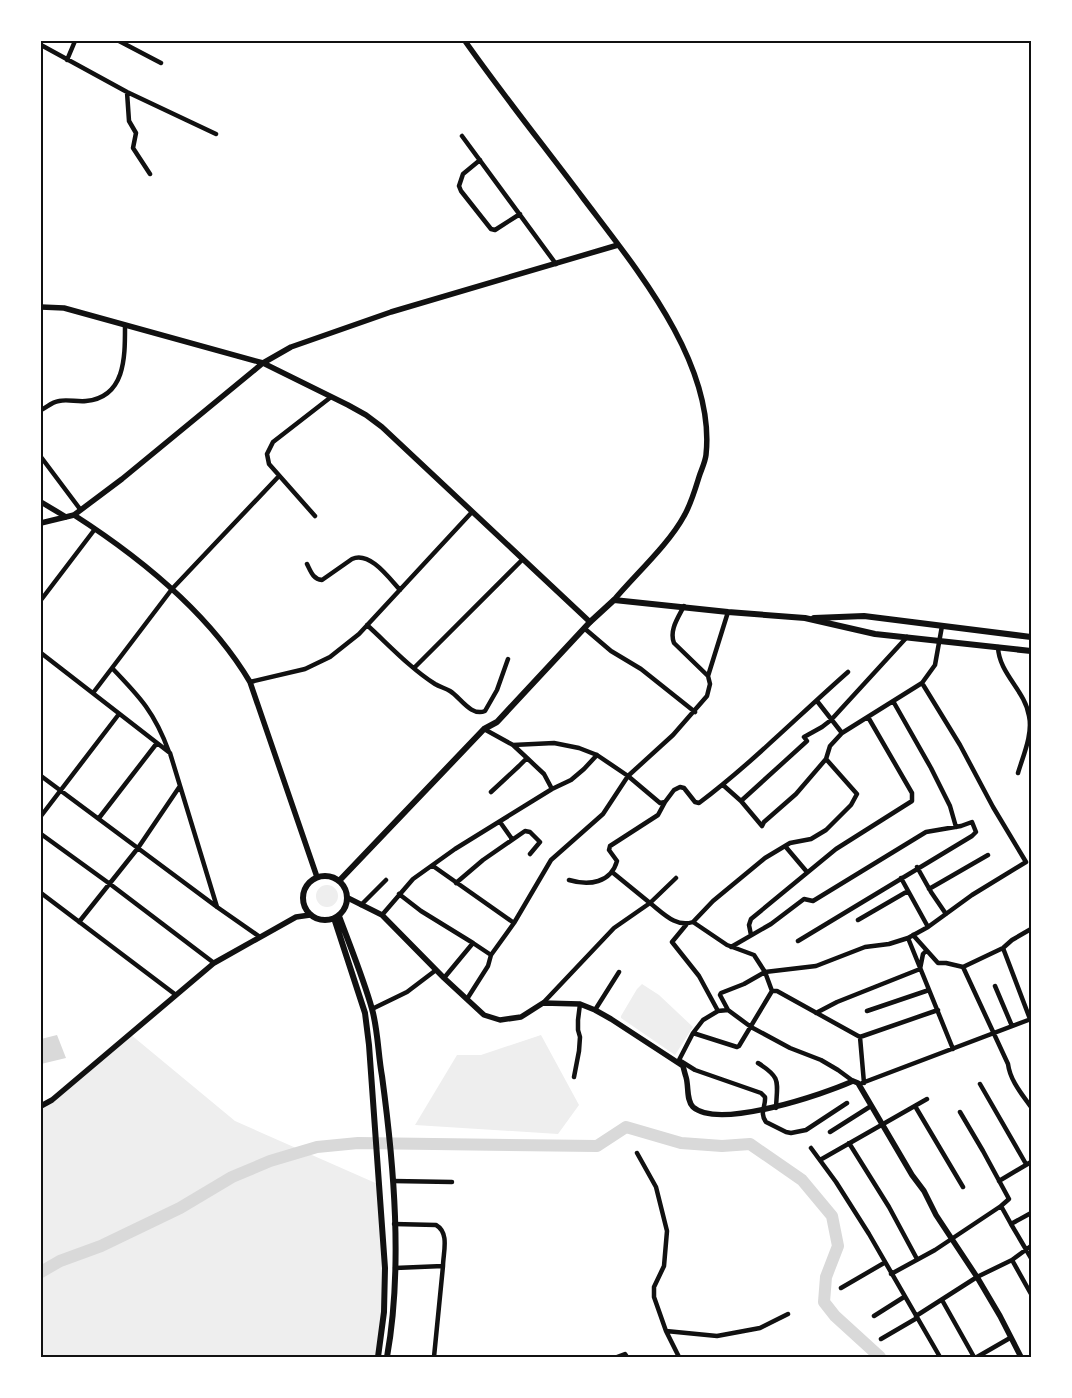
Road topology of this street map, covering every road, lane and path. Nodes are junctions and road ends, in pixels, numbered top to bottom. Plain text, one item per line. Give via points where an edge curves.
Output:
1 (75, 41) edge
2 (119, 41) edge
3 (465, 41) edge
4 (129, 44) edge
5 (41, 45) edge
6 (67, 60) junction
7 (161, 63) dead end
8 (127, 92) junction
9 (216, 134) dead end
10 (462, 136) dead end
11 (480, 160) junction
12 (150, 174) dead end
13 (520, 214) junction
14 (618, 245) junction
15 (556, 264) junction
16 (41, 307) edge
17 (125, 325) junction
18 (263, 363) junction
19 (331, 397) junction
20 (41, 410) edge
21 (41, 458) edge
22 (279, 476) junction
23 (41, 502) edge
24 (80, 509) junction
25 (472, 512) junction
26 (74, 515) junction
27 (314, 516) dead end
28 (66, 517) junction
29 (41, 523) edge
30 (95, 529) junction
31 (522, 559) junction
32 (307, 564) dead end
33 (172, 589) junction
34 (400, 590) junction
35 (41, 600) edge
36 (614, 600) junction
37 (684, 606) junction
38 (728, 612) junction
39 (805, 618) junction
40 (590, 622) junction
41 (367, 625) junction
42 (942, 626) junction
43 (584, 628) junction
44 (907, 637) junction
45 (1031, 637) edge
46 (939, 641) junction
47 (998, 646) junction
48 (1031, 651) edge
49 (41, 653) edge
50 (508, 659) dead end
51 (112, 668) junction
52 (414, 668) junction
53 (848, 672) dead end
54 (708, 676) junction
55 (250, 682) junction
56 (922, 683) junction
57 (92, 693) junction
58 (817, 701) junction
59 (893, 701) junction
60 (694, 712) junction
61 (119, 714) junction
62 (868, 717) junction
63 (831, 720) junction
64 (484, 728) junction
65 (842, 733) junction
66 (157, 742) junction
67 (514, 745) junction
68 (170, 753) junction
69 (597, 755) junction
70 (527, 758) junction
71 (826, 759) junction
72 (1018, 773) dead end
73 (41, 776) edge
74 (628, 776) junction
75 (723, 784) junction
76 (180, 786) junction
77 (552, 789) junction
78 (61, 790) junction
79 (491, 792) dead end
80 (665, 802) junction
81 (741, 802) junction
82 (41, 816) edge
83 (100, 818) junction
84 (500, 822) junction
85 (956, 827) junction
86 (41, 834) edge
87 (512, 839) junction
88 (785, 846) junction
89 (138, 848) junction
90 (530, 854) dead end
91 (988, 855) dead end
92 (1029, 861) edge
93 (432, 866) junction
94 (917, 868) junction
95 (612, 872) junction
96 (807, 872) junction
97 (317, 877) junction
98 (676, 878) dead end
99 (901, 878) junction
100 (386, 880) dead end
101 (570, 880) dead end
102 (339, 881) junction
103 (456, 883) junction
104 (110, 884) junction
105 (929, 889) junction
106 (908, 891) junction
107 (41, 893) edge
108 (399, 894) junction
109 (348, 898) junction
110 (650, 903) junction
111 (361, 904) junction
112 (217, 907) junction
113 (946, 914) junction
114 (310, 915) junction
115 (382, 915) junction
116 (336, 917) junction
117 (858, 920) dead end
118 (79, 922) junction
119 (693, 922) junction
120 (514, 923) junction
121 (686, 925) junction
122 (928, 927) junction
123 (1031, 929) edge
124 (751, 935) junction
125 (913, 936) junction
126 (260, 937) junction
127 (908, 938) junction
128 (798, 941) dead end
129 (473, 943) junction
130 (732, 947) junction
131 (1003, 948) junction
132 (926, 951) junction
133 (491, 954) junction
134 (214, 963) junction
135 (963, 967) junction
136 (920, 969) junction
137 (436, 970) junction
138 (619, 972) dead end
139 (765, 972) junction
140 (444, 978) junction
141 (995, 986) dead end
142 (772, 990) junction
143 (929, 990) junction
144 (176, 996) junction
145 (467, 999) junction
146 (542, 1003) junction
147 (580, 1004) junction
148 (372, 1010) junction
149 (595, 1010) junction
150 (728, 1010) junction
151 (938, 1010) junction
152 (718, 1011) junction
153 (868, 1011) dead end
154 (816, 1013) junction
155 (1030, 1019) edge
156 (1012, 1026) junction
157 (751, 1027) junction
158 (693, 1033) junction
159 (994, 1033) junction
160 (860, 1037) junction
161 (954, 1049) junction
162 (679, 1061) junction
163 (758, 1063) dead end
164 (574, 1077) dead end
165 (858, 1082) junction
166 (980, 1084) dead end
167 (927, 1099) dead end
168 (847, 1103) dead end
169 (41, 1106) edge
170 (871, 1106) junction
171 (915, 1106) junction
172 (1031, 1107) edge
173 (776, 1108) junction
174 (762, 1109) junction
175 (960, 1112) dead end
176 (883, 1123) junction
177 (830, 1132) dead end
178 (849, 1143) junction
179 (811, 1148) dead end
180 (637, 1153) dead end
181 (820, 1160) junction
182 (1028, 1163) edge
183 (393, 1181) junction
184 (999, 1181) junction
185 (452, 1182) dead end
186 (962, 1187) dead end
187 (1001, 1206) junction
188 (1031, 1213) edge
189 (394, 1224) junction
190 (1011, 1224) junction
191 (952, 1239) junction
192 (1031, 1246) edge
193 (1026, 1250) junction
194 (1031, 1258) edge
195 (917, 1259) junction
196 (1012, 1260) junction
197 (884, 1263) junction
198 (443, 1266) junction
199 (394, 1268) junction
200 (891, 1274) junction
201 (977, 1277) junction
202 (841, 1288) dead end
203 (1031, 1294) edge
204 (904, 1298) junction
205 (942, 1300) junction
206 (788, 1314) dead end
207 (874, 1316) dead end
208 (916, 1317) junction
209 (666, 1331) junction
210 (1010, 1338) junction
211 (881, 1339) dead end
212 (378, 1357) edge
213 (387, 1357) edge
214 (434, 1357) edge
215 (617, 1357) edge
216 (627, 1357) edge
217 (680, 1357) edge
218 (940, 1357) edge
219 (976, 1357) edge
220 (1021, 1357) edge

1 - 6 street
2 - 4 street
3 - 14 street
4 - 7 street
5 - 6 street
6 - 8 street
8 - 9 street
8 - 12 street via 129,121 136,133 133,148
10 - 11 street
11 - 13 street
11 - 13 street via 463,174 459,186 461,191 490,229 495,230
13 - 15 street
14 - 15 street
14 - 36 street via 667,314 681,343 699,390 706,456 684,516
15 - 18 street via 391,312 304,342
16 - 17 street via 64,308
17 - 18 street
17 - 20 street via 123,369 106,394 84,402 58,401
18 - 19 street
18 - 24 street via 122,479
19 - 22 street via 273,442 267,459
19 - 25 street via 382,427
21 - 24 street
22 - 27 street
22 - 33 street
23 - 28 street
24 - 26 street
25 - 31 street
25 - 34 street
26 - 28 street
26 - 30 street
28 - 29 street
30 - 33 street
30 - 35 street
31 - 40 street
31 - 52 street
32 - 34 street via 313,576 322,580 352,559 363,558 379,568
33 - 51 street
33 - 55 street via 222,640
34 - 41 street
36 - 37 main road
36 - 40 main road
37 - 38 main road
37 - 54 street via 672,637 674,643
38 - 39 main road
38 - 54 street
39 - 42 main road via 864,616
39 - 44 main road via 875,634
40 - 43 main road
41 - 52 street
41 - 55 street via 330,657 305,669
42 - 45 main road
42 - 46 street
43 - 60 street
43 - 64 main road via 497,722
44 - 46 main road
44 - 63 street
46 - 47 main road
46 - 56 street via 935,664
47 - 48 main road
47 - 72 street via 999,660 1030,717
49 - 57 street
50 - 52 street via 497,690 485,711 481,712 472,710
51 - 57 street
51 - 68 street via 141,698 161,730
53 - 58 street
54 - 60 street via 707,696
55 - 97 street
56 - 59 street
56 - 92 street via 993,807
57 - 61 street
58 - 63 street
58 - 75 street
59 - 62 street
59 - 85 street via 950,806
60 - 74 street
61 - 66 street
61 - 78 street
62 - 65 street
62 - 96 street via 912,793 912,801 836,848
63 - 65 street
63 - 81 street via 804,737 807,741
64 - 67 street
64 - 102 main road
65 - 71 street via 830,746
66 - 68 street
66 - 83 street
67 - 69 street via 566,745
67 - 70 street
68 - 76 street
69 - 74 street
69 - 77 street via 571,780
70 - 77 street via 544,774
70 - 79 street
71 - 81 street via 762,826
71 - 88 street via 857,794 856,798 826,830 811,839
73 - 78 street
74 - 80 street via 656,801
74 - 120 street via 603,814 551,860
75 - 80 street via 697,803 680,787
75 - 81 street
76 - 89 street
76 - 112 street
77 - 84 street
78 - 82 street
78 - 83 street
80 - 95 street via 658,815 610,846 609,850 617,860
83 - 89 street
84 - 87 street
84 - 93 street
85 - 94 street via 972,822 976,832
85 - 124 street via 926,832 814,901 804,899
86 - 104 street
87 - 90 street via 525,831 530,832 540,842
87 - 103 street
88 - 96 street
88 - 119 street via 750,870
89 - 104 street
89 - 112 street
91 - 105 street
92 - 113 street
93 - 103 street
93 - 108 street
94 - 99 street
94 - 105 street
95 - 101 street via 598,882 582,884
95 - 110 street
96 - 124 street via 751,919 748,925
97 - 102 main road via 327,876
97 - 114 main road via 304,892 304,906
98 - 110 street
99 - 106 street
99 - 128 street
100 - 111 street
102 - 109 main road
103 - 120 street
104 - 118 street
104 - 134 street
105 - 113 street
106 - 117 street
106 - 122 street
107 - 118 street
108 - 115 street
108 - 129 street
109 - 111 street
109 - 116 main road via 345,908
110 - 121 street via 677,923
110 - 146 street via 614,928
111 - 115 street
112 - 126 street
113 - 122 street
114 - 116 main road via 319,919
114 - 126 street via 296,917
115 - 137 street
116 - 148 main road
116 - 212 main road via 366,1013 385,1268
118 - 144 street
119 - 121 street
119 - 130 street
120 - 133 street
121 - 152 street via 672,942 704,983
122 - 125 street
123 - 131 street
124 - 130 street
125 - 127 street
125 - 132 street
126 - 134 street
127 - 136 street
127 - 139 street via 865,947 816,966
129 - 133 street
129 - 140 street
130 - 139 street via 754,955
131 - 135 street
131 - 155 street
132 - 135 street via 938,963
132 - 136 street
133 - 145 street via 488,966
134 - 144 street
135 - 159 street
136 - 143 street
136 - 154 street
137 - 140 street
137 - 148 street via 407,992
138 - 149 street
139 - 142 street
139 - 150 street via 720,993
140 - 145 street
141 - 156 street
142 - 154 street
142 - 157 street
143 - 151 street
143 - 153 street
144 - 169 street
145 - 146 street via 484,1016 500,1020 521,1016
146 - 147 street
147 - 149 street
147 - 164 street via 579,1051
148 - 183 main road
149 - 162 street
150 - 152 street
150 - 157 street
151 - 160 street
151 - 161 street
152 - 158 street via 703,1020
154 - 160 street
155 - 156 street
156 - 159 street
157 - 158 street via 737,1047
157 - 165 street via 821,1060
158 - 162 street
159 - 161 street
159 - 172 street via 1009,1073
160 - 165 street
161 - 165 street
162 - 174 street via 695,1070 756,1091 765,1097
162 - 174 street via 686,1077 689,1100 701,1112 729,1114
163 - 173 street via 776,1077
165 - 170 street
165 - 173 street
166 - 182 street
167 - 171 street
168 - 174 street via 806,1130 791,1133 766,1122
170 - 176 street
170 - 177 street
171 - 176 street
171 - 186 street
173 - 174 street
175 - 184 street
176 - 178 street
176 - 191 street
178 - 181 street
178 - 195 street
179 - 181 street
180 - 209 street via 656,1187 667,1231 664,1266 654,1287 654,1297
181 - 197 street via 869,1234
182 - 184 street
183 - 185 street
183 - 189 main road
184 - 187 street via 1009,1199
187 - 190 street
187 - 191 street
188 - 190 street
189 - 198 street via 442,1228
189 - 199 main road
190 - 193 street
191 - 195 street
191 - 201 street
192 - 193 street
193 - 194 street
193 - 196 street
195 - 200 street
196 - 201 street
196 - 203 street
197 - 200 street
197 - 202 street
198 - 199 street
198 - 214 street
199 - 213 main road
200 - 204 street
201 - 205 street
201 - 210 street
204 - 207 street
204 - 208 street
205 - 208 street
205 - 219 street
206 - 209 street via 760,1328 717,1336
208 - 211 street
208 - 218 street
209 - 217 street
210 - 219 street
210 - 220 street
215 - 216 street via 625,1354

